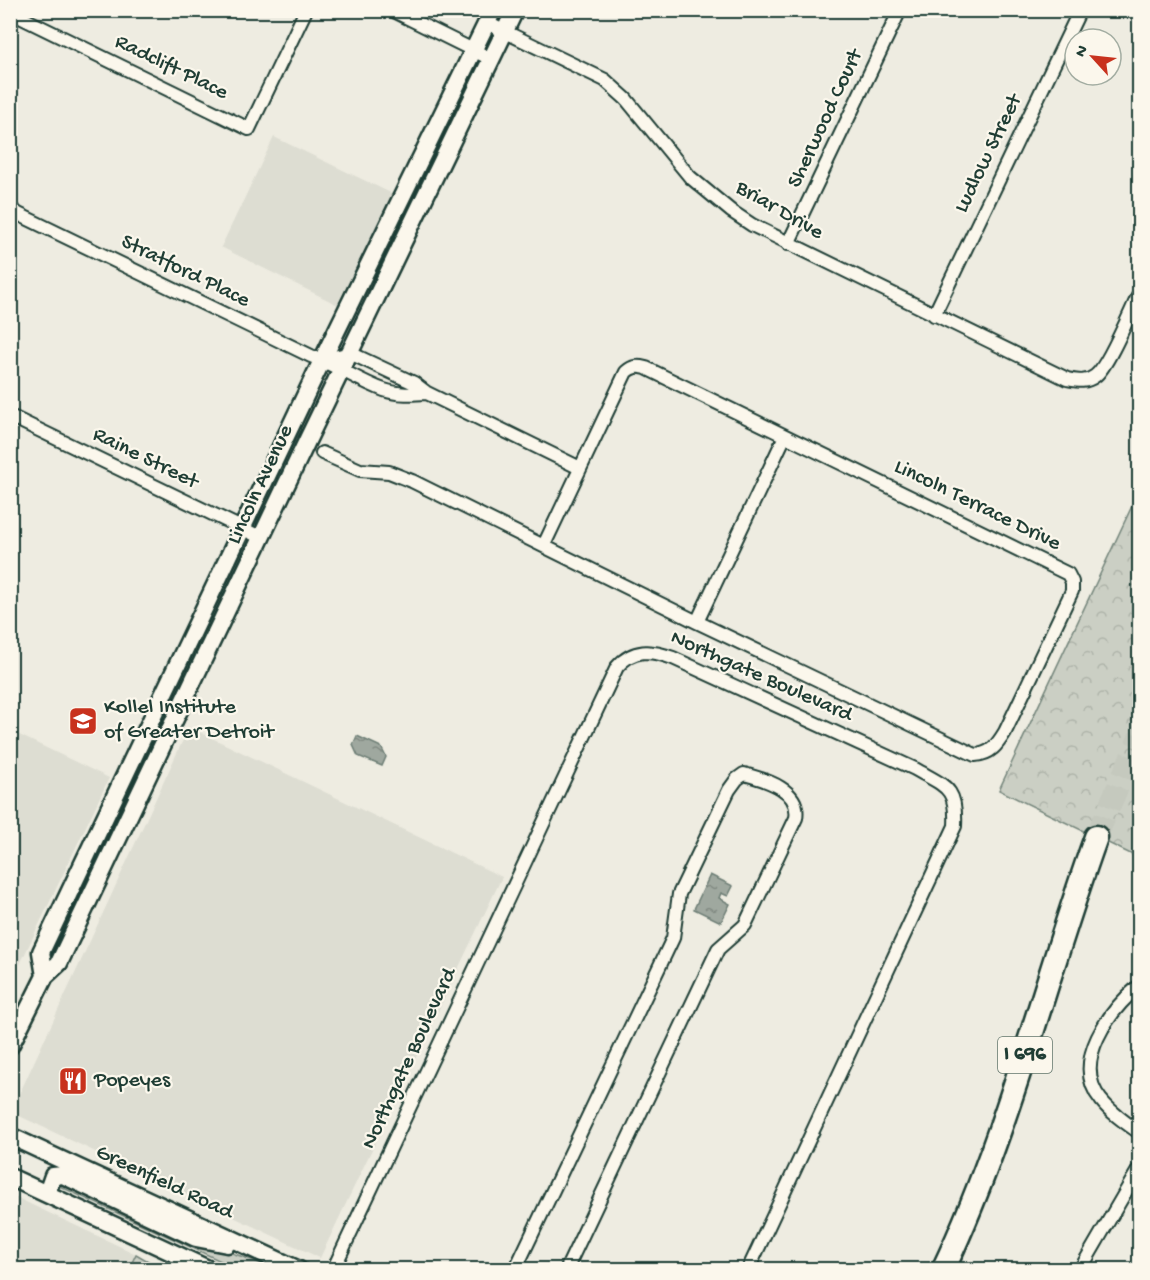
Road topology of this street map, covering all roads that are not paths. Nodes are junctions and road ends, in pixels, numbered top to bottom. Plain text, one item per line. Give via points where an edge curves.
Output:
1 (306, 10) edge
2 (392, 10) edge
3 (515, 10) edge
4 (900, 10) edge
5 (1080, 10) edge
6 (10, 12) edge
7 (490, 16) edge
8 (505, 31) junction
9 (473, 51) junction
10 (491, 59) junction
11 (12, 215) edge
12 (788, 244) junction
13 (1140, 292) edge
14 (934, 315) junction
15 (350, 353) junction
16 (323, 360) junction
17 (342, 370) junction
18 (427, 393) junction
19 (10, 416) edge
20 (785, 436) junction
21 (322, 453) dead end
22 (580, 468) junction
23 (242, 529) junction
24 (262, 538) junction
25 (543, 545) junction
26 (697, 622) junction
27 (1096, 837) tunnel mouth
28 (45, 976) junction
29 (1140, 985) edge
30 (10, 1046) edge
31 (1140, 1133) edge
32 (10, 1136) edge
33 (1140, 1167) edge
34 (10, 1176) edge
35 (47, 1194) junction
36 (251, 1248) junction
37 (210, 1269) edge
38 (299, 1269) edge
39 (333, 1269) edge
40 (515, 1269) edge
41 (566, 1269) edge
42 (748, 1269) edge
43 (943, 1269) edge
44 (1080, 1269) edge

1 - 6 street, Radclift Place via 249,129
2 - 9 street
3 - 8 street, Lincoln Avenue
4 - 12 street, Sherwood Court
5 - 14 street, Ludlow Street
7 - 8 street, Briar Drive
7 - 9 street, Lincoln Avenue
8 - 10 street, Lincoln Avenue
8 - 12 street, Briar Drive via 605,80 626,99 690,177 745,220
9 - 10 street
9 - 16 street, Lincoln Avenue
10 - 15 street, Lincoln Avenue
11 - 16 street, Stratford Place
12 - 14 street, Briar Drive
13 - 14 street, Briar Drive via 1102,370 1080,382
15 - 16 street
15 - 17 street, Lincoln Avenue
15 - 18 street
16 - 17 street, Stratford Place
16 - 23 street, Lincoln Avenue
17 - 18 street via 385,390
17 - 24 street, Lincoln Avenue
18 - 22 street
19 - 23 street, Raine Street
20 - 22 street, Lincoln Terrace Drive via 638,366 626,372
20 - 26 street
20 - 26 street, Lincoln Terrace Drive via 1068,574 1072,591 996,746 985,754 975,755
21 - 25 street, Lincoln Terrace Drive via 360,470 389,472 412,480
22 - 25 street, Lincoln Terrace Drive
23 - 24 street, Raine Street
23 - 28 street, Lincoln Avenue via 41,952
24 - 28 street, Lincoln Avenue via 59,963
25 - 26 street, Lincoln Terrace Drive
27 - 43 highway, I 696 via 990,1159
28 - 30 street, Lincoln Avenue
29 - 31 street via 1095,1041 1090,1078 1100,1100
32 - 36 street, Greenfield Road
33 - 44 street
34 - 35 street
35 - 36 street via 54,1176 63,1175 196,1238
35 - 37 street
36 - 38 street, Greenfield Road
39 - 42 street, Northgate Boulevard via 617,667 626,656 641,652 673,658 915,769 939,783 953,796 956,806 955,826
40 - 41 street via 674,938 679,894 725,798 744,774 760,778 790,793 798,807 796,818 745,925 718,948

